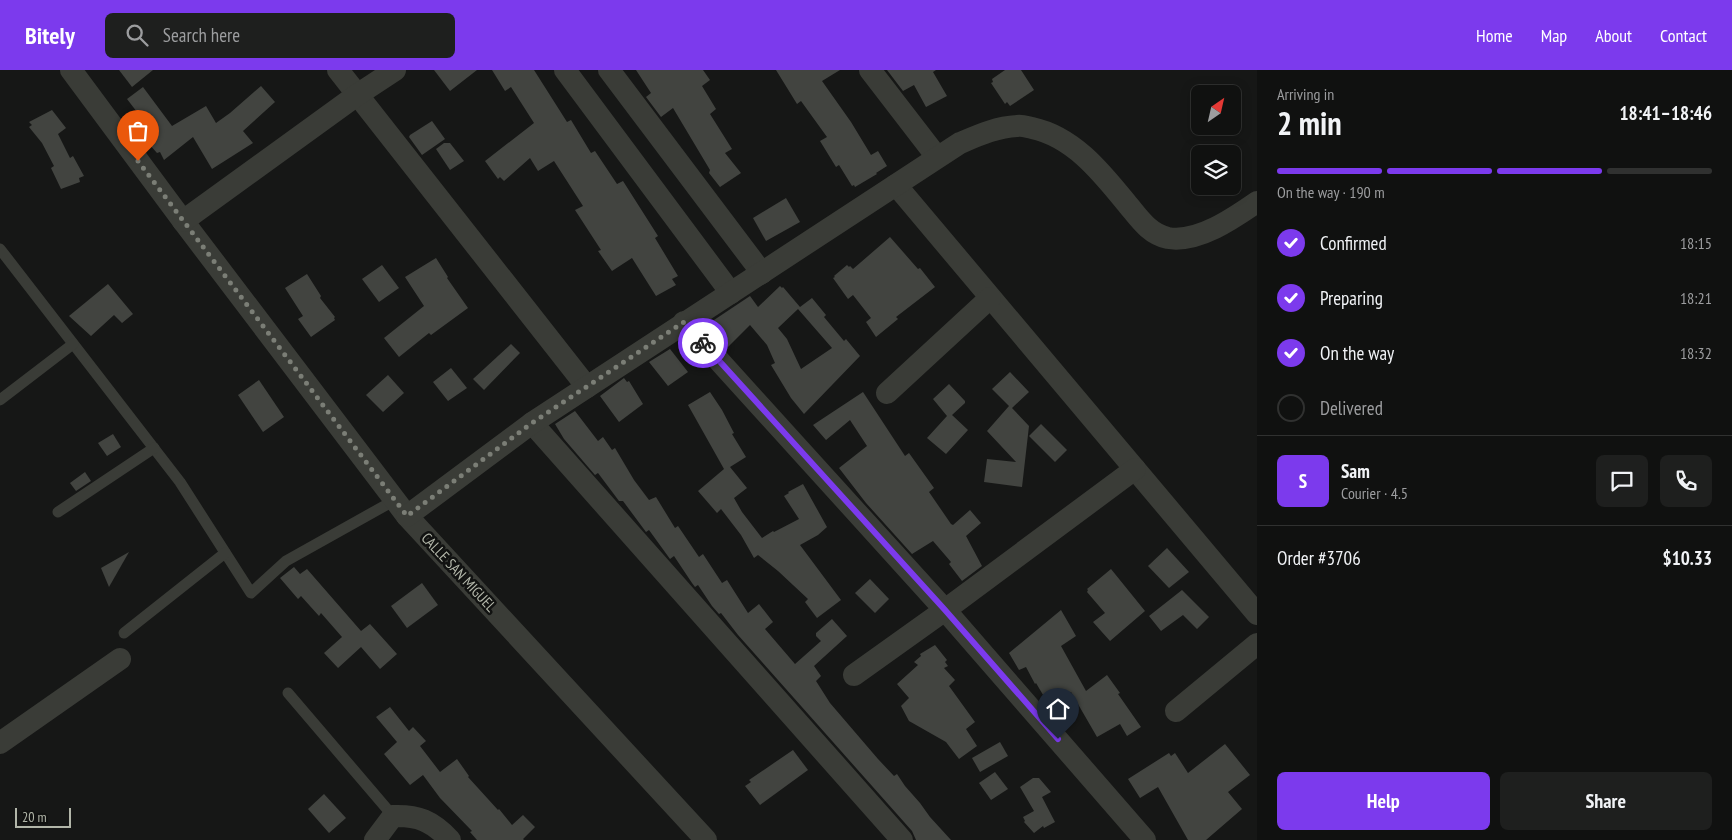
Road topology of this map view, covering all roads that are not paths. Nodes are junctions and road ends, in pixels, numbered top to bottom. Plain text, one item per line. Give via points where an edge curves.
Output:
1 (71, 70) edge
2 (338, 70) edge
3 (395, 70) edge
4 (565, 70) edge
5 (609, 70) edge
6 (870, 70) edge
7 (357, 96) junction
8 (937, 157) junction
9 (896, 185) junction
10 (1257, 202) edge
11 (1247, 218) edge
12 (183, 221) junction
13 (0, 249) edge
14 (762, 273) junction
15 (731, 293) junction
16 (990, 298) junction
17 (684, 322) junction
18 (73, 344) junction
19 (587, 387) junction
20 (887, 393) dead end
21 (0, 400) edge
22 (532, 423) junction
23 (154, 448) junction
24 (1135, 469) junction
25 (401, 508) junction
26 (58, 512) dead end
27 (226, 553) junction
28 (945, 610) junction
29 (1257, 614) edge
30 (124, 633) dead end
31 (1257, 644) edge
32 (120, 659) dead end
33 (854, 675) dead end
34 (288, 693) dead end
35 (1176, 711) dead end
36 (0, 743) edge
37 (392, 816) junction
38 (375, 840) edge
39 (450, 840) edge
40 (706, 840) edge
41 (902, 840) edge
42 (1146, 840) edge

1 - 12 street, CALLE SAN MIGUEL
2 - 7 street
3 - 7 street
4 - 15 street
5 - 14 street
6 - 8 street
7 - 12 street
7 - 19 street
8 - 9 street
8 - 11 street via 991,130 1020,125 1047,132 1073,146 1154,233 1167,238 1183,238 1230,220
9 - 14 street
9 - 16 street
10 - 11 street
12 - 25 street, CALLE SAN MIGUEL
13 - 18 lane
14 - 15 street
15 - 17 street
16 - 20 street
16 - 24 street
17 - 19 street
17 - 28 street
18 - 21 lane
18 - 23 lane
19 - 22 street
22 - 25 street
22 - 41 street
23 - 26 lane
23 - 27 lane
24 - 28 street
24 - 29 street
25 - 27 lane via 286,561 251,593
25 - 40 street, CALLE SAN MIGUEL
27 - 30 lane
28 - 33 street
28 - 42 street
31 - 35 street
32 - 36 street
34 - 37 lane
37 - 38 street
37 - 39 street via 411,816 428,823

